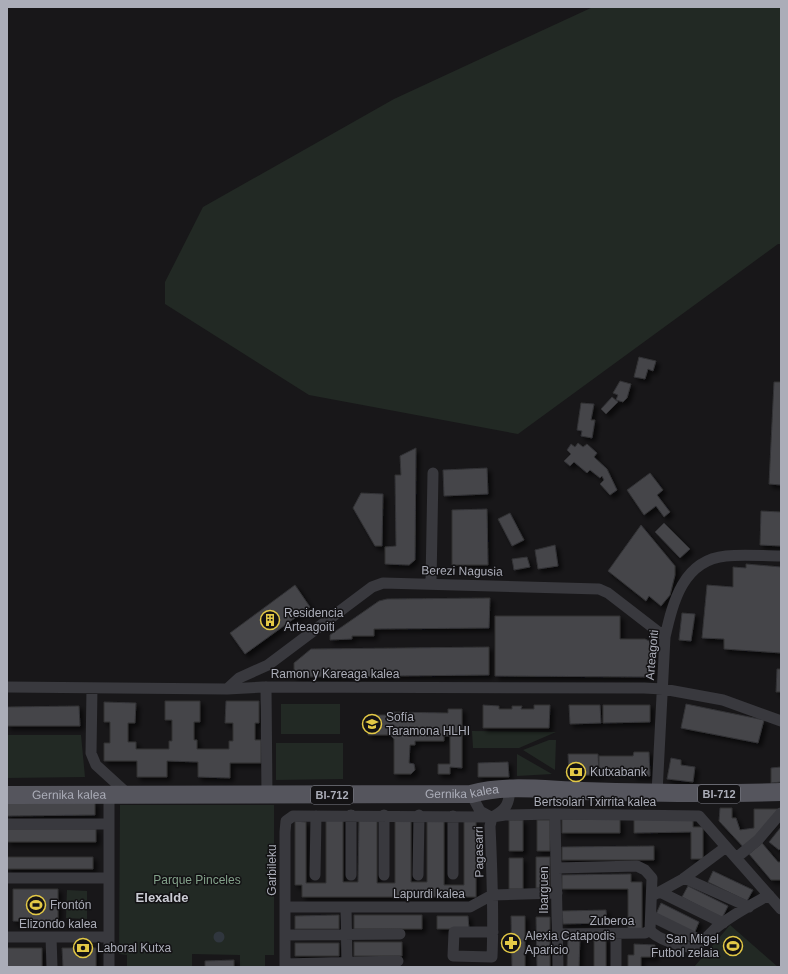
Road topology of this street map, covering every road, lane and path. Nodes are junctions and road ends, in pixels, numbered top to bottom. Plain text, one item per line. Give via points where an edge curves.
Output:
1 (433, 473) dead end
2 (781, 556) edge
3 (431, 583) junction
4 (665, 637) junction
5 (268, 665) junction
6 (251, 673) junction
7 (7, 687) edge
8 (249, 687) junction
9 (266, 687) junction
10 (92, 688) junction
11 (227, 689) junction
12 (663, 689) junction
13 (781, 721) edge
14 (510, 789) junction
15 (781, 792) edge
16 (656, 793) junction
17 (471, 794) junction
18 (7, 795) edge
19 (110, 796) junction
20 (130, 796) junction
21 (266, 796) junction
22 (781, 813) edge
23 (555, 814) junction
24 (351, 815) junction
25 (384, 815) junction
26 (419, 815) junction
27 (316, 816) junction
28 (453, 816) junction
29 (492, 817) junction
30 (7, 824) edge
31 (108, 824) junction
32 (285, 832) joint
33 (726, 847) junction
34 (736, 858) junction
35 (558, 868) junction
36 (453, 874) dead end
37 (315, 875) dead end
38 (351, 875) dead end
39 (384, 875) dead end
40 (418, 875) dead end
41 (7, 878) edge
42 (108, 878) junction
43 (684, 878) junction
44 (557, 893) junction
45 (656, 894) junction
46 (492, 895) junction
47 (776, 900) edge
48 (286, 907) junction
49 (346, 907) junction
50 (749, 907) junction
51 (651, 915) junction
52 (723, 923) junction
53 (650, 930) junction
54 (493, 932) junction
55 (400, 934) dead end
56 (557, 934) junction
57 (616, 934) junction
58 (285, 935) junction
59 (346, 935) junction
60 (7, 937) edge
61 (52, 937) junction
62 (108, 937) junction
63 (702, 940) junction
64 (398, 961) dead end
65 (347, 964) edge
66 (285, 966) edge
67 (52, 967) edge
68 (109, 967) edge
69 (558, 967) edge
70 (616, 967) edge

1 - 3 street
2 - 4 street, Arteagoiti via 725,556 706,561 689,573 670,616
3 - 4 street, Berezi Nagusia via 599,589 608,593
3 - 5 street, Berezi Nagusia via 383,583 372,587
4 - 12 street, Arteagoiti
5 - 6 street, Berezi Nagusia
5 - 9 street via 260,680 260,684
6 - 8 street via 247,681
6 - 11 street, Berezi Nagusia via 239,678
7 - 10 street, Ramon y Kareaga kalea
8 - 9 street, Ramon y Kareaga kalea
8 - 11 street, Ramon y Kareaga kalea
9 - 12 street, Ramon y Kareaga kalea
9 - 21 street
10 - 11 street, Ramon y Kareaga kalea
10 - 20 street, Gernika kalea via 91,753 96,765
12 - 13 street, Ramon y Kareaga kalea via 723,700
12 - 16 street, Arteagoiti
14 - 16 main road, Gernika kalea / BI-712
14 - 17 main road, Gernika kalea / BI-712 via 486,790
14 - 29 street via 509,803 503,811
15 - 16 main road, BI-712
17 - 21 main road, Gernika kalea / BI-712
17 - 29 street, Pagasarri via 480,811
18 - 19 main road, Gernika kalea / BI-712
19 - 20 main road, Gernika kalea / BI-712
19 - 31 street
20 - 21 main road, Gernika kalea / BI-712
22 - 34 street via 758,840
23 - 29 street, Bertsolari Txirrita kalea
23 - 33 street, Bertsolari Txirrita kalea via 699,816
23 - 35 street, Ibarguen
24 - 25 street, Bertsolari Txirrita kalea
24 - 27 street, Bertsolari Txirrita kalea
24 - 38 street
25 - 26 street, Bertsolari Txirrita kalea
25 - 39 street
26 - 28 street, Bertsolari Txirrita kalea
26 - 40 street
27 - 32 street, Bertsolari Txirrita kalea via 293,816 286,821
27 - 37 street
28 - 29 street, Bertsolari Txirrita kalea
28 - 36 street
29 - 46 street, Pagasarri
30 - 31 street
31 - 42 street
32 - 48 street, Garbileku
33 - 34 street
33 - 43 street
34 - 47 street
35 - 44 street, Ibarguen
35 - 45 street, Zuberoa via 637,866 652,878
41 - 42 street
42 - 62 street
43 - 45 street
43 - 50 street
44 - 46 street, Lapurdi kalea
44 - 56 street, Ibarguen
45 - 51 street, Zuberoa
45 - 52 street
46 - 49 street, Lapurdi kalea via 470,907
46 - 54 street, Pagasarri
47 - 50 street
48 - 49 street, Lapurdi kalea
48 - 58 street, Garbileku
49 - 59 street
50 - 52 street
51 - 53 street, Zuberoa
51 - 63 street
52 - 63 street
53 - 57 street, Zuberoa via 645,933
53 - 63 street via 657,936 692,947
54 - 54 street, Pagasarri via 492,957 452,956 454,932
55 - 59 street
56 - 57 street, Zuberoa
56 - 69 street, Ibarguen
57 - 70 street
58 - 59 street
58 - 66 street, Garbileku
59 - 65 street
60 - 61 street, Elizondo kalea
61 - 62 street, Elizondo kalea
61 - 67 street
62 - 68 street
64 - 65 street
65 - 66 street

